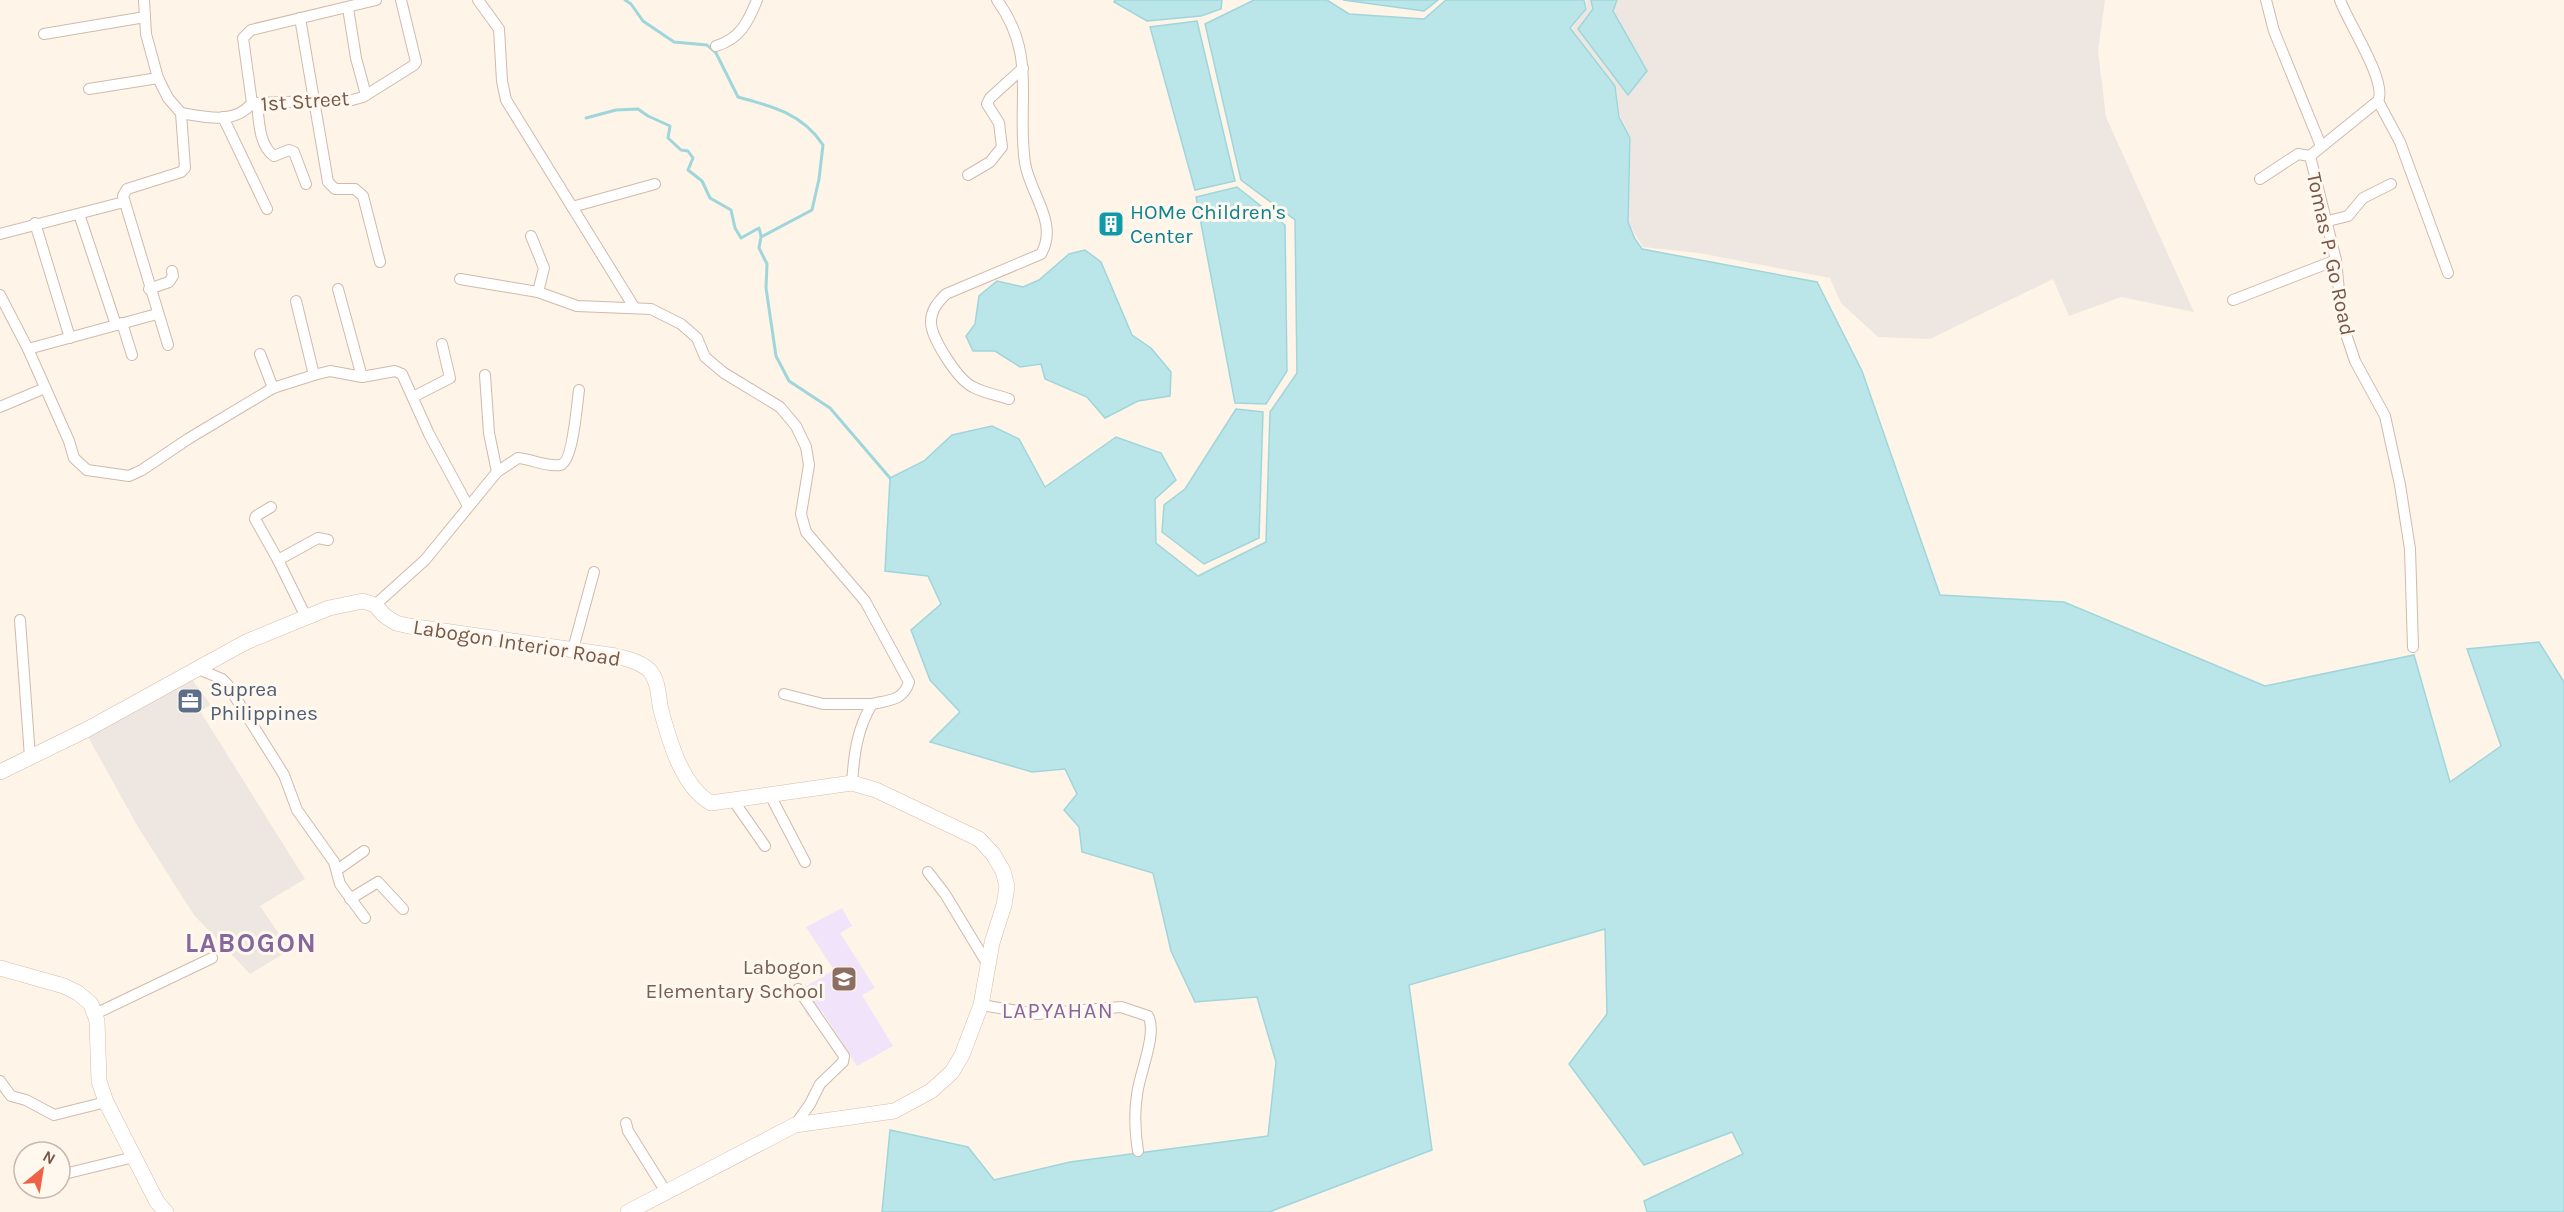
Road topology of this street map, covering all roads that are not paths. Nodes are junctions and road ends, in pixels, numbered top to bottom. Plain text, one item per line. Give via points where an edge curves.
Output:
1 (144, 0) edge
2 (376, 0) edge
3 (401, 0) edge
4 (478, 0) edge
5 (757, 0) edge
6 (997, 0) edge
7 (2266, 0) edge
8 (2340, 0) edge
9 (348, 8) junction
10 (145, 16) junction
11 (300, 18) junction
12 (44, 34) dead end
13 (716, 45) dead end
14 (1023, 68) junction
15 (158, 78) junction
16 (89, 89) dead end
17 (366, 95) junction
18 (2378, 101) junction
19 (314, 102) junction
20 (255, 103) junction
21 (181, 113) junction
22 (223, 117) junction
23 (2321, 146) junction
24 (2310, 156) junction
25 (968, 176) dead end
26 (2260, 179) dead end
27 (306, 184) dead end
28 (655, 184) dead end
29 (2391, 184) dead end
30 (124, 202) junction
31 (572, 207) junction
32 (267, 209) dead end
33 (79, 214) junction
34 (2328, 222) junction
35 (35, 223) junction
36 (0, 234) edge
37 (531, 236) dead end
38 (2336, 260) junction
39 (380, 262) dead end
40 (172, 272) dead end
41 (2448, 273) dead end
42 (460, 279) dead end
43 (149, 289) junction
44 (338, 289) dead end
45 (538, 292) junction
46 (0, 295) edge
47 (2233, 300) dead end
48 (296, 302) dead end
49 (634, 307) junction
50 (157, 314) junction
51 (119, 324) junction
52 (70, 338) junction
53 (442, 344) dead end
54 (168, 345) dead end
55 (28, 349) junction
56 (260, 354) dead end
57 (132, 355) dead end
58 (314, 375) junction
59 (485, 375) dead end
60 (362, 377) junction
61 (45, 388) junction
62 (273, 388) junction
63 (579, 390) dead end
64 (413, 397) junction
65 (1009, 399) dead end
66 (0, 407) edge
67 (497, 472) junction
68 (468, 506) junction
69 (271, 507) dead end
70 (328, 540) dead end
71 (278, 560) junction
72 (594, 572) dead end
73 (375, 605) junction
74 (306, 617) junction
75 (20, 620) dead end
76 (2413, 647) dead end
77 (573, 650) junction
78 (196, 668) junction
79 (784, 694) dead end
80 (872, 704) junction
81 (30, 758) junction
82 (0, 772) edge
83 (852, 783) junction
84 (770, 795) junction
85 (733, 800) junction
86 (765, 846) dead end
87 (364, 851) dead end
88 (805, 862) dead end
89 (337, 870) junction
90 (928, 872) dead end
91 (351, 900) junction
92 (403, 909) dead end
93 (365, 918) dead end
94 (212, 958) dead end
95 (988, 965) junction
96 (0, 968) edge
97 (798, 989) dead end
98 (981, 1005) junction
99 (95, 1014) junction
100 (0, 1081) edge
101 (106, 1102) junction
102 (626, 1124) dead end
103 (795, 1125) junction
104 (1138, 1152) dead end
105 (134, 1157) junction
106 (72, 1172) edge
107 (666, 1192) junction
108 (166, 1212) edge
109 (628, 1212) edge

1 - 10 street
2 - 9 street
3 - 17 street, 1st Street via 416,62
4 - 31 street via 499,29 506,100
5 - 13 street via 742,31 734,39
6 - 14 street via 1012,23
7 - 23 street via 2274,31
8 - 18 street via 2379,86
9 - 11 street
9 - 17 street
10 - 12 street
10 - 15 street
11 - 19 street
11 - 20 street via 250,30 243,38
14 - 25 street via 987,104 999,123 1002,147 990,162
14 - 65 street via 1025,165 1047,228 1046,244 1041,254 946,294 936,304 931,324 934,339 971,387
15 - 16 street
15 - 21 street
17 - 19 street, 1st Street via 352,100
18 - 23 street, Tomas P. Go Road
18 - 41 street via 2400,142
19 - 20 street, 1st Street
19 - 39 street via 328,182 335,189 355,189 363,196
20 - 22 street, 1st Street via 243,112
20 - 27 street via 267,149 274,156 292,150
21 - 22 street
21 - 30 street via 185,168 127,189
22 - 32 street
23 - 24 street, Tomas P. Go Road
24 - 26 street via 2298,154
24 - 34 street, Tomas P. Go Road
28 - 31 street
29 - 34 street via 2363,198 2348,216
30 - 33 street
30 - 43 street
31 - 49 street
33 - 35 street
33 - 51 street
34 - 38 street, Tomas P. Go Road
35 - 36 street
35 - 52 street
37 - 45 street via 544,268
38 - 47 street
38 - 76 street, Tomas P. Go Road via 2342,322 2355,361 2385,416 2400,485 2410,549
40 - 43 street via 169,282
42 - 45 street
43 - 50 street
44 - 60 street
45 - 49 street via 577,306
46 - 55 street
48 - 58 street
49 - 80 street via 651,309 681,324 697,338 705,357 780,407 796,426 809,465 801,514 806,532 865,601 909,682 906,693 898,698
50 - 51 street
50 - 54 street
51 - 52 street
51 - 57 street
52 - 55 street
53 - 64 street via 450,378
55 - 61 street
56 - 62 street
58 - 60 street via 330,371
58 - 62 street
59 - 67 street via 489,433
60 - 64 street via 399,372
61 - 62 street via 78,464 87,470 129,476
61 - 66 street
63 - 67 street via 565,463 545,464 518,458
64 - 68 street
67 - 68 street
68 - 73 street via 425,560
69 - 71 street via 255,519
70 - 71 street via 318,538
71 - 74 street
72 - 77 street
73 - 74 street via 363,601
73 - 77 street, Labogon Interior Road via 396,623 409,626
74 - 78 street
75 - 81 street
77 - 85 street, Labogon Interior Road via 616,656 650,670 686,779 711,802
78 - 81 street
78 - 89 street via 227,684 284,775 297,810
79 - 80 street via 823,704
80 - 83 street via 858,735
81 - 82 street
83 - 84 street, Labogon Interior Road
83 - 95 street, Labogon Interior Road via 876,790 979,839 993,854 1007,886
84 - 85 street, Labogon Interior Road
84 - 88 street
85 - 86 street
87 - 89 street
89 - 91 street via 340,884
90 - 95 street
91 - 92 street via 378,882
91 - 93 street
94 - 99 street
95 - 98 street, Labogon Interior Road
96 - 99 street via 78,993 91,1004
97 - 103 street via 844,1056 843,1062 820,1084
98 - 103 street, Labogon Interior Road via 957,1064 931,1091 894,1111
98 - 104 street via 1037,1014 1106,1007 1148,1016 1151,1036 1137,1094
99 - 101 street via 99,1081
100 - 101 street via 11,1096 54,1115
101 - 105 street
102 - 107 street
103 - 107 street, Labogon Interior Road
105 - 106 street
105 - 108 street
107 - 109 street, Labogon Interior Road

